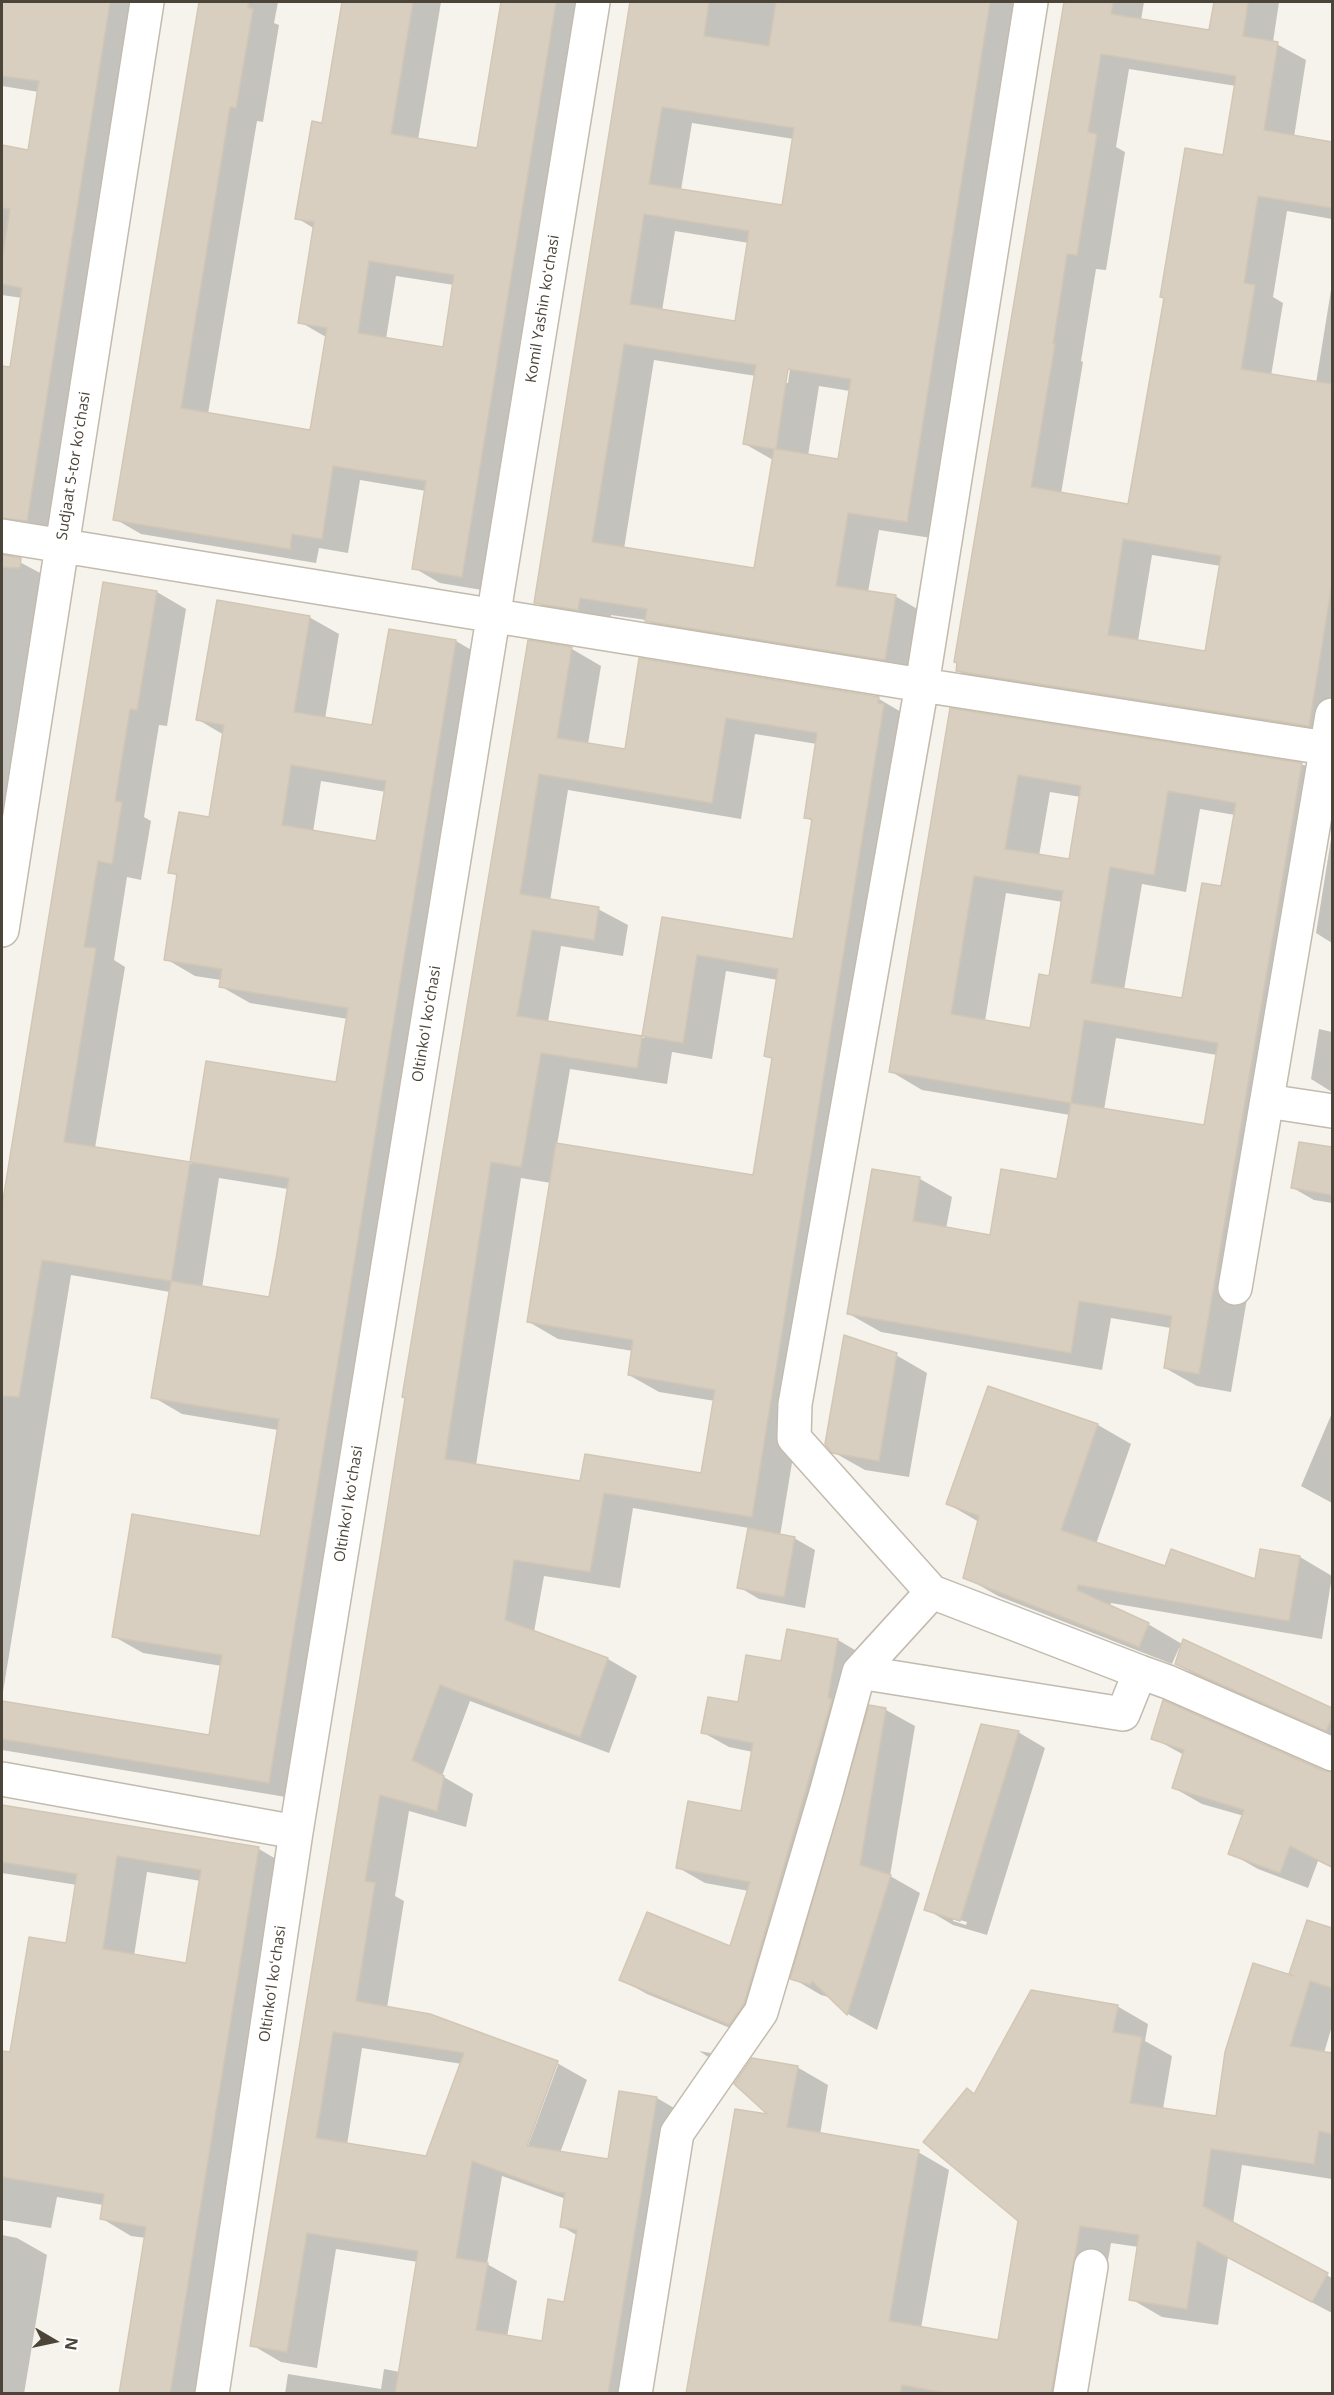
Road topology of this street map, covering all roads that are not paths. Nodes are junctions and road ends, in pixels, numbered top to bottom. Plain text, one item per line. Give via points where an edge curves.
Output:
1 (147, 2) edge
2 (593, 2) edge
3 (1031, 2) edge
4 (2, 536) edge
5 (62, 545) junction
6 (493, 616) junction
7 (922, 685) junction
8 (1332, 715) edge
9 (1330, 749) edge
10 (2, 930) edge
11 (1267, 1101) junction
12 (1332, 1112) edge
13 (1235, 1288) dead end
14 (932, 1592) junction
15 (859, 1672) junction
16 (1140, 1672) junction
17 (1332, 1754) edge
18 (2, 1779) edge
19 (296, 1832) junction
20 (1090, 2266) dead end
21 (212, 2394) edge
22 (635, 2394) edge
23 (1070, 2394) edge

1 - 5 street, Sudjaat 5-tor koʻchasi
2 - 6 street, Komil Yashin koʻchasi
3 - 7 street
4 - 5 street
5 - 6 street
5 - 10 street, Sudjaat 5-tor koʻchasi
6 - 7 street
6 - 19 street, Oltinkoʻl koʻchasi
7 - 9 street
7 - 14 street via 795,1404 794,1438
8 - 9 street
9 - 11 street
11 - 12 street
11 - 13 street
14 - 15 street
14 - 16 street
15 - 16 street via 1124,1714
15 - 22 street via 761,2012 677,2133
16 - 17 street
18 - 19 street
19 - 21 street, Oltinkoʻl koʻchasi
20 - 23 street

